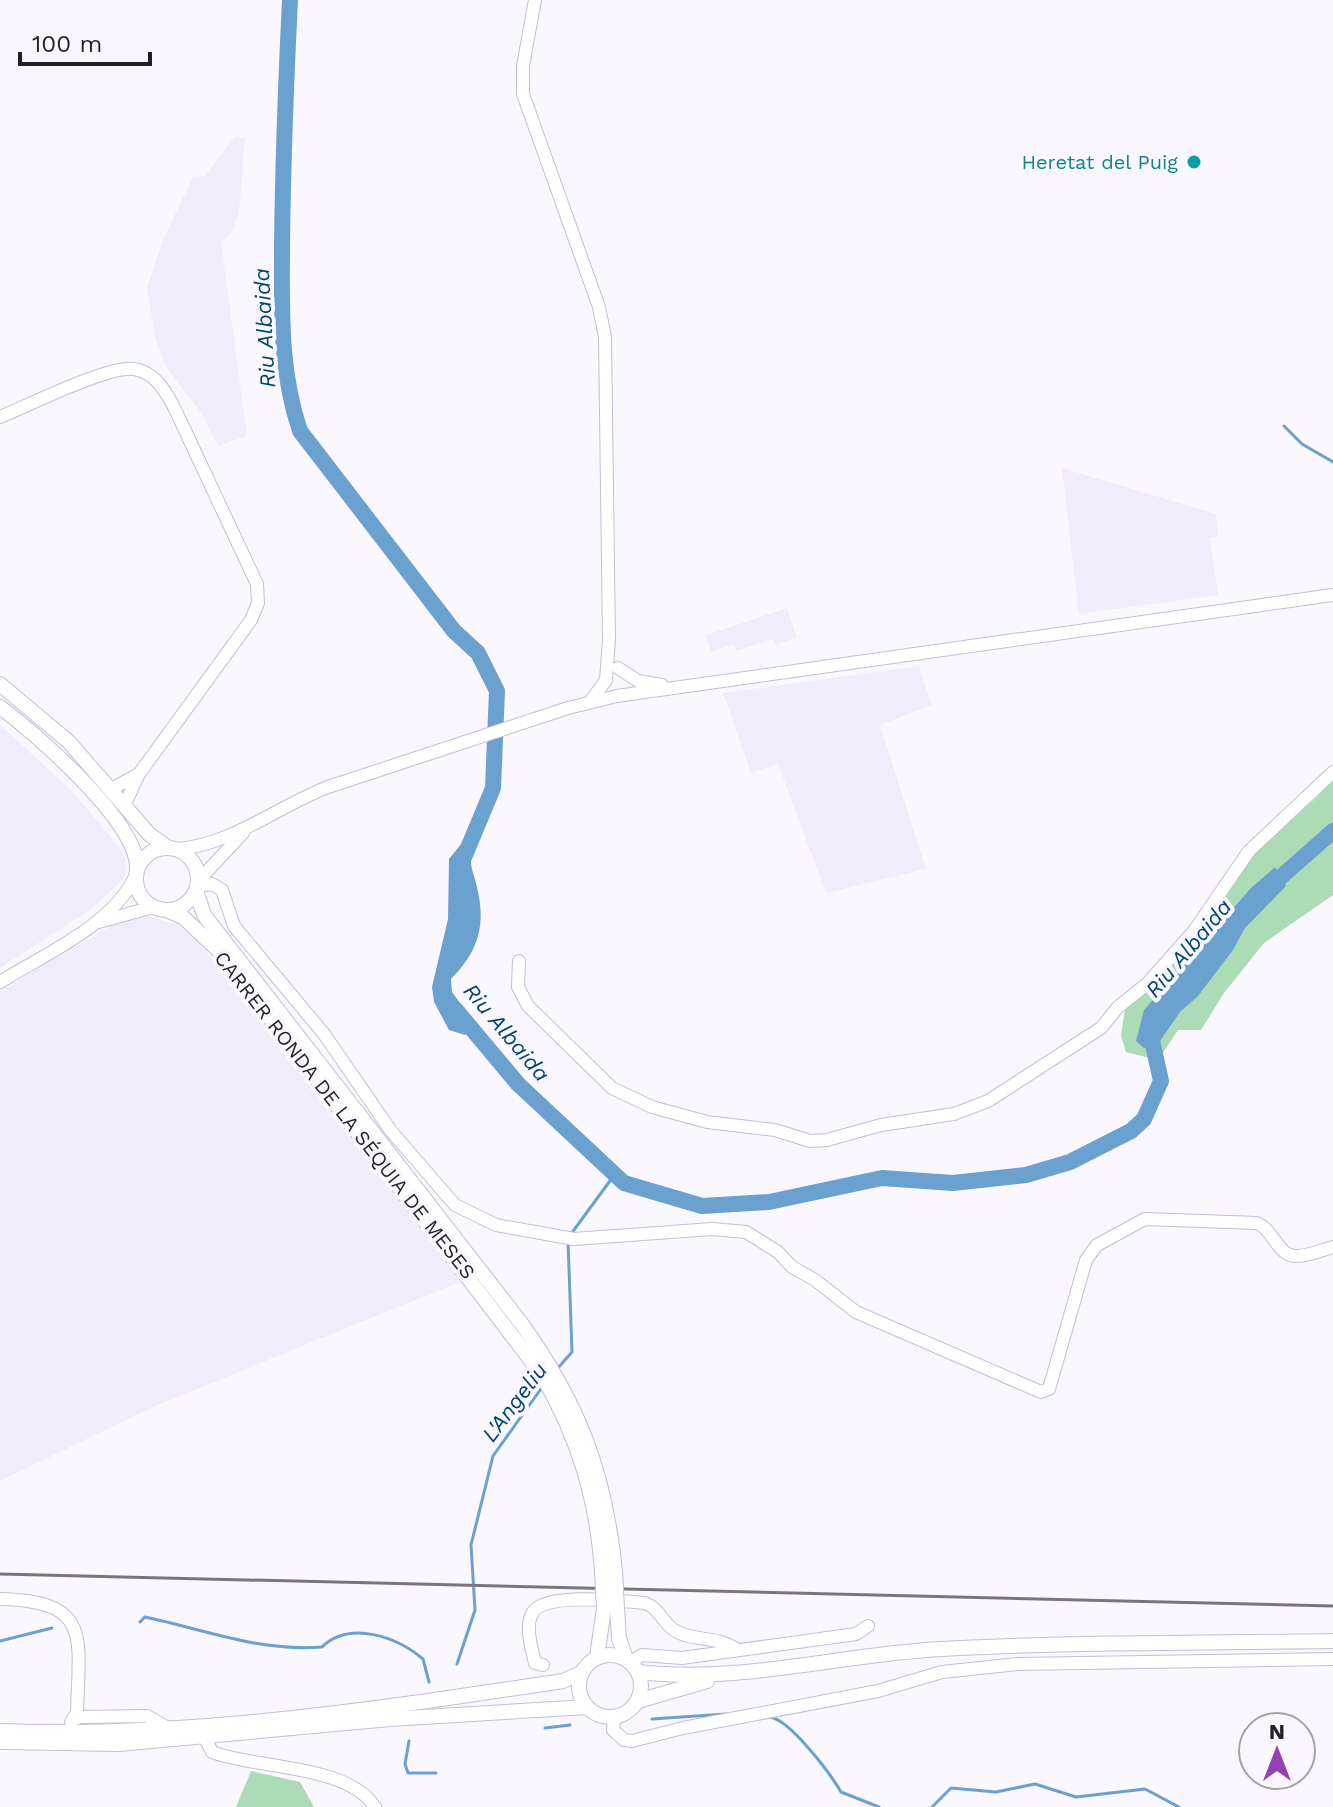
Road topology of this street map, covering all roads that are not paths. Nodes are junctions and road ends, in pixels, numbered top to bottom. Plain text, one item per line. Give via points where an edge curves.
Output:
1 (535, 0) edge
2 (0, 417) edge
3 (1333, 595) edge
4 (609, 640) junction
5 (618, 668) junction
6 (606, 680) junction
7 (0, 684) edge
8 (685, 686) junction
9 (617, 696) junction
10 (590, 702) junction
11 (0, 707) edge
12 (1333, 772) edge
13 (139, 774) junction
14 (113, 788) junction
15 (125, 804) junction
16 (249, 827) junction
17 (172, 848) junction
18 (136, 872) junction
19 (198, 885) junction
20 (160, 908) junction
21 (92, 924) junction
22 (519, 961) dead end
23 (0, 982) edge
24 (1333, 1247) edge
25 (517, 1328) junction
26 (0, 1599) edge
27 (610, 1608) junction
28 (868, 1626) dead end
29 (1333, 1641) edge
30 (737, 1650) junction
31 (597, 1657) junction
32 (1333, 1659) edge
33 (632, 1664) junction
34 (543, 1665) dead end
35 (581, 1673) junction
36 (737, 1673) junction
37 (638, 1701) junction
38 (587, 1707) junction
39 (614, 1717) junction
40 (69, 1728) junction
41 (0, 1731) edge
42 (204, 1736) junction
43 (0, 1742) edge
44 (375, 1807) edge

1 - 4 street via 523,94 605,337
2 - 13 street via 110,372 132,368 150,375 173,405 257,584 258,603 251,620
3 - 8 street
4 - 5 street
4 - 6 street
5 - 8 street via 638,681
5 - 9 street via 622,681
6 - 9 street
6 - 10 street
7 - 14 main road via 69,742
8 - 9 street
9 - 10 street
10 - 16 street via 299,798
11 - 18 main road via 108,810 135,849
12 - 22 street via 1249,851 1178,949 1101,1028 988,1101 954,1114 810,1141 652,1107 612,1088 528,1006 518,987
13 - 14 street
13 - 15 street
14 - 15 main road
15 - 17 main road via 149,834
16 - 17 street
16 - 19 street
17 - 18 main road via 149,853
17 - 19 main road via 195,864
18 - 20 main road via 140,894
18 - 21 street via 124,894
19 - 20 main road via 187,903
19 - 24 street via 222,890 234,926 324,1034 391,1131 455,1205 496,1225 569,1237 746,1232 856,1312 1041,1392 1049,1389 1089,1252 1123,1228 1145,1219 1257,1223 1267,1227 1288,1254
19 - 25 main road, CARRER RONDA DE LA SÉQUIA DE MESES via 204,915
20 - 21 street
20 - 25 main road, CARRER RONDA DE LA SÉQUIA DE MESES via 184,918 219,951
21 - 23 street
25 - 27 main road, bridge via 571,1414 605,1495
26 - 40 street via 35,1600 65,1614 75,1629 77,1712
27 - 31 main road
27 - 33 main road
28 - 30 street via 856,1634
29 - 36 main road via 943,1649
30 - 33 street via 682,1658 647,1654
30 - 34 street via 720,1640 674,1630 656,1607 645,1603 568,1600 541,1605 533,1612 530,1638 535,1663
31 - 33 main road via 617,1655
31 - 35 main road
32 - 39 street via 1018,1664 942,1672 878,1691 632,1741 613,1730
33 - 36 main road via 673,1676
33 - 37 main road via 641,1692
35 - 38 main road via 579,1691
35 - 40 main road via 563,1681 388,1708 168,1728
36 - 37 main road
37 - 39 main road
38 - 39 main road
38 - 42 main road
40 - 41 main road
42 - 43 main road via 119,1744
42 - 44 street via 212,1752 315,1774 360,1792

